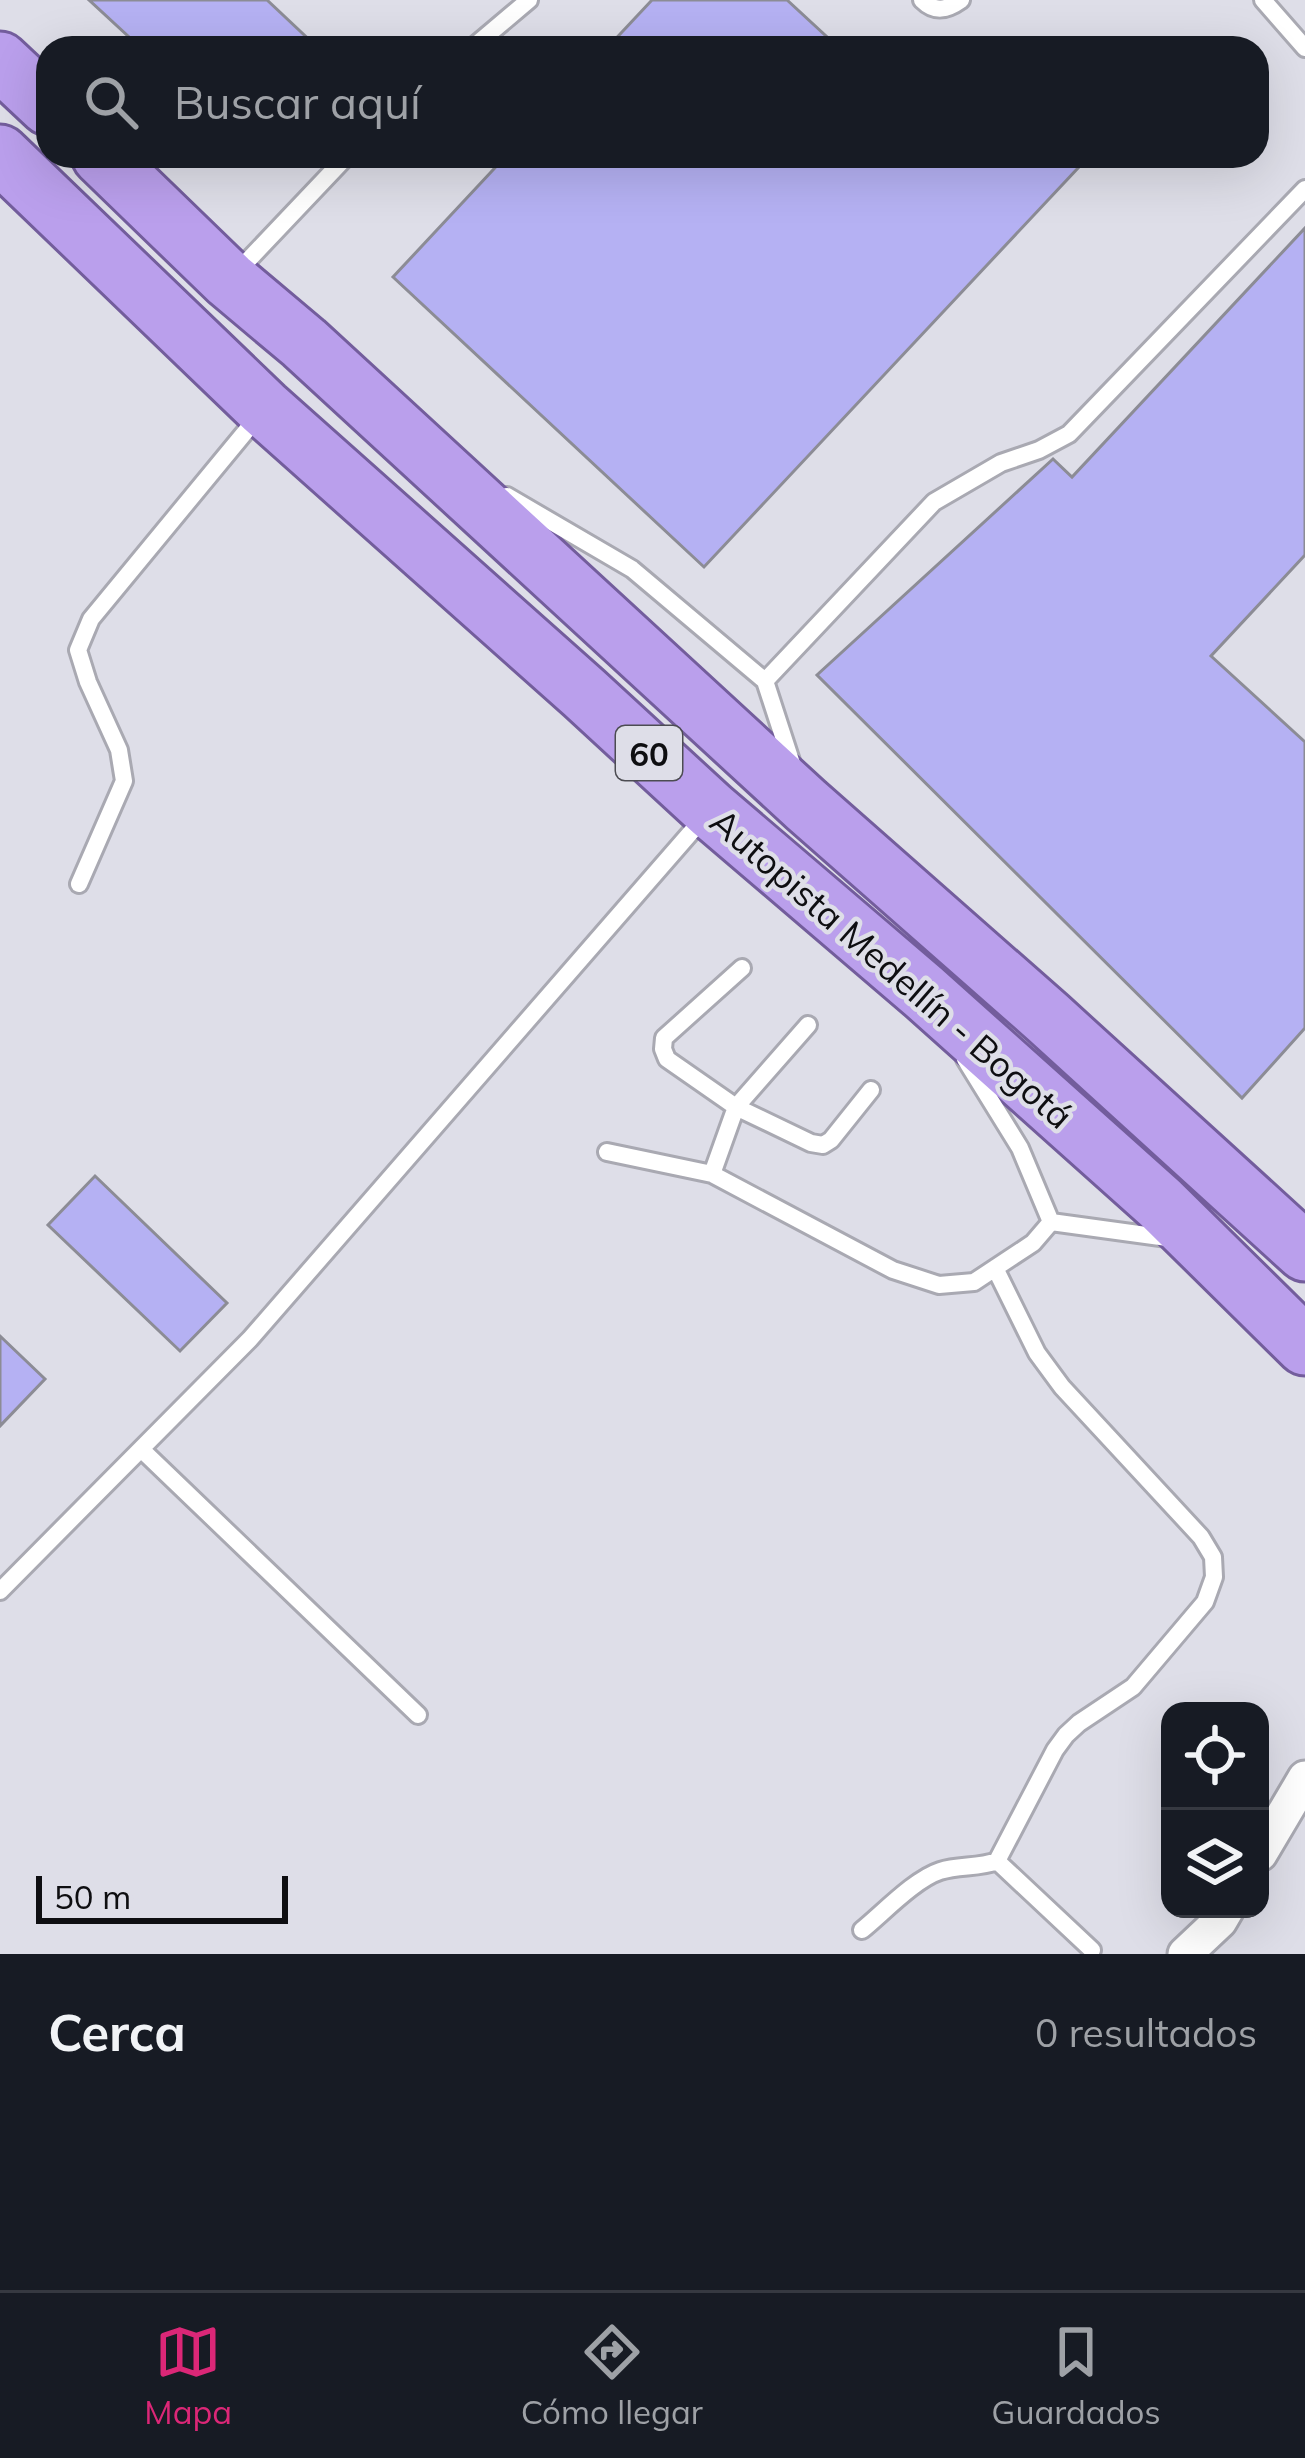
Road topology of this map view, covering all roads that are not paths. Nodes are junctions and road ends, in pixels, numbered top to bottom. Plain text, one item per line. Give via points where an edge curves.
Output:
1 (529, 0) edge
2 (922, 0) edge
3 (961, 0) edge
4 (1263, 0) edge
5 (486, 36) edge
6 (1302, 37) edge
7 (0, 61) edge
8 (36, 95) edge
9 (0, 154) edge
10 (113, 168) edge
11 (336, 168) edge
12 (1305, 189) edge
13 (229, 280) junction
14 (264, 408) junction
15 (409, 440) junction
16 (764, 681) junction
17 (806, 805) junction
18 (711, 810) junction
19 (79, 884) dead end
20 (742, 968) dead end
21 (924, 992) junction
22 (808, 1025) dead end
23 (871, 1090) dead end
24 (736, 1107) junction
25 (607, 1152) dead end
26 (712, 1174) junction
27 (1051, 1222) junction
28 (1202, 1243) junction
29 (1305, 1252) edge
30 (995, 1268) junction
31 (1305, 1346) edge
32 (142, 1449) junction
33 (0, 1591) edge
34 (418, 1715) dead end
35 (1305, 1778) edge
36 (1269, 1839) edge
37 (997, 1861) junction
38 (1222, 1918) edge
39 (862, 1930) dead end
40 (1092, 1950) dead end
41 (1185, 1954) edge

1 - 5 lane
2 - 3 lane via 939,10
4 - 6 lane
7 - 8 highway
9 - 14 highway, Autopista Medellín - Bogotá / 60
10 - 13 highway, Autopista Medellín - Bogotá / 60
11 - 13 lane
12 - 16 lane via 1069,434 934,502
13 - 15 highway, Autopista Medellín - Bogotá / 60
14 - 18 highway, Autopista Medellín - Bogotá / 60
14 - 19 lane via 91,619 78,650 124,781
15 - 16 lane via 632,569
15 - 17 highway, Autopista Medellín - Bogotá / 60
16 - 17 lane
17 - 29 highway, Autopista Medellín - Bogotá / 60
18 - 21 highway, Autopista Medellín - Bogotá / 60
18 - 32 lane via 250,1340
20 - 24 lane via 664,1038 663,1049
21 - 27 lane via 1020,1148
21 - 28 highway, Autopista Medellín - Bogotá / 60
22 - 24 lane
23 - 24 lane via 823,1145
24 - 26 lane
25 - 26 lane
26 - 30 lane via 893,1270 939,1286 974,1282
27 - 28 lane
27 - 30 lane
28 - 31 highway, Autopista Medellín - Bogotá / 60
30 - 37 lane via 1062,1388 1214,1557 1204,1602 1133,1687 1055,1750
32 - 33 lane
32 - 34 lane
35 - 36 street
37 - 39 lane via 932,1873
37 - 40 lane
38 - 41 street

